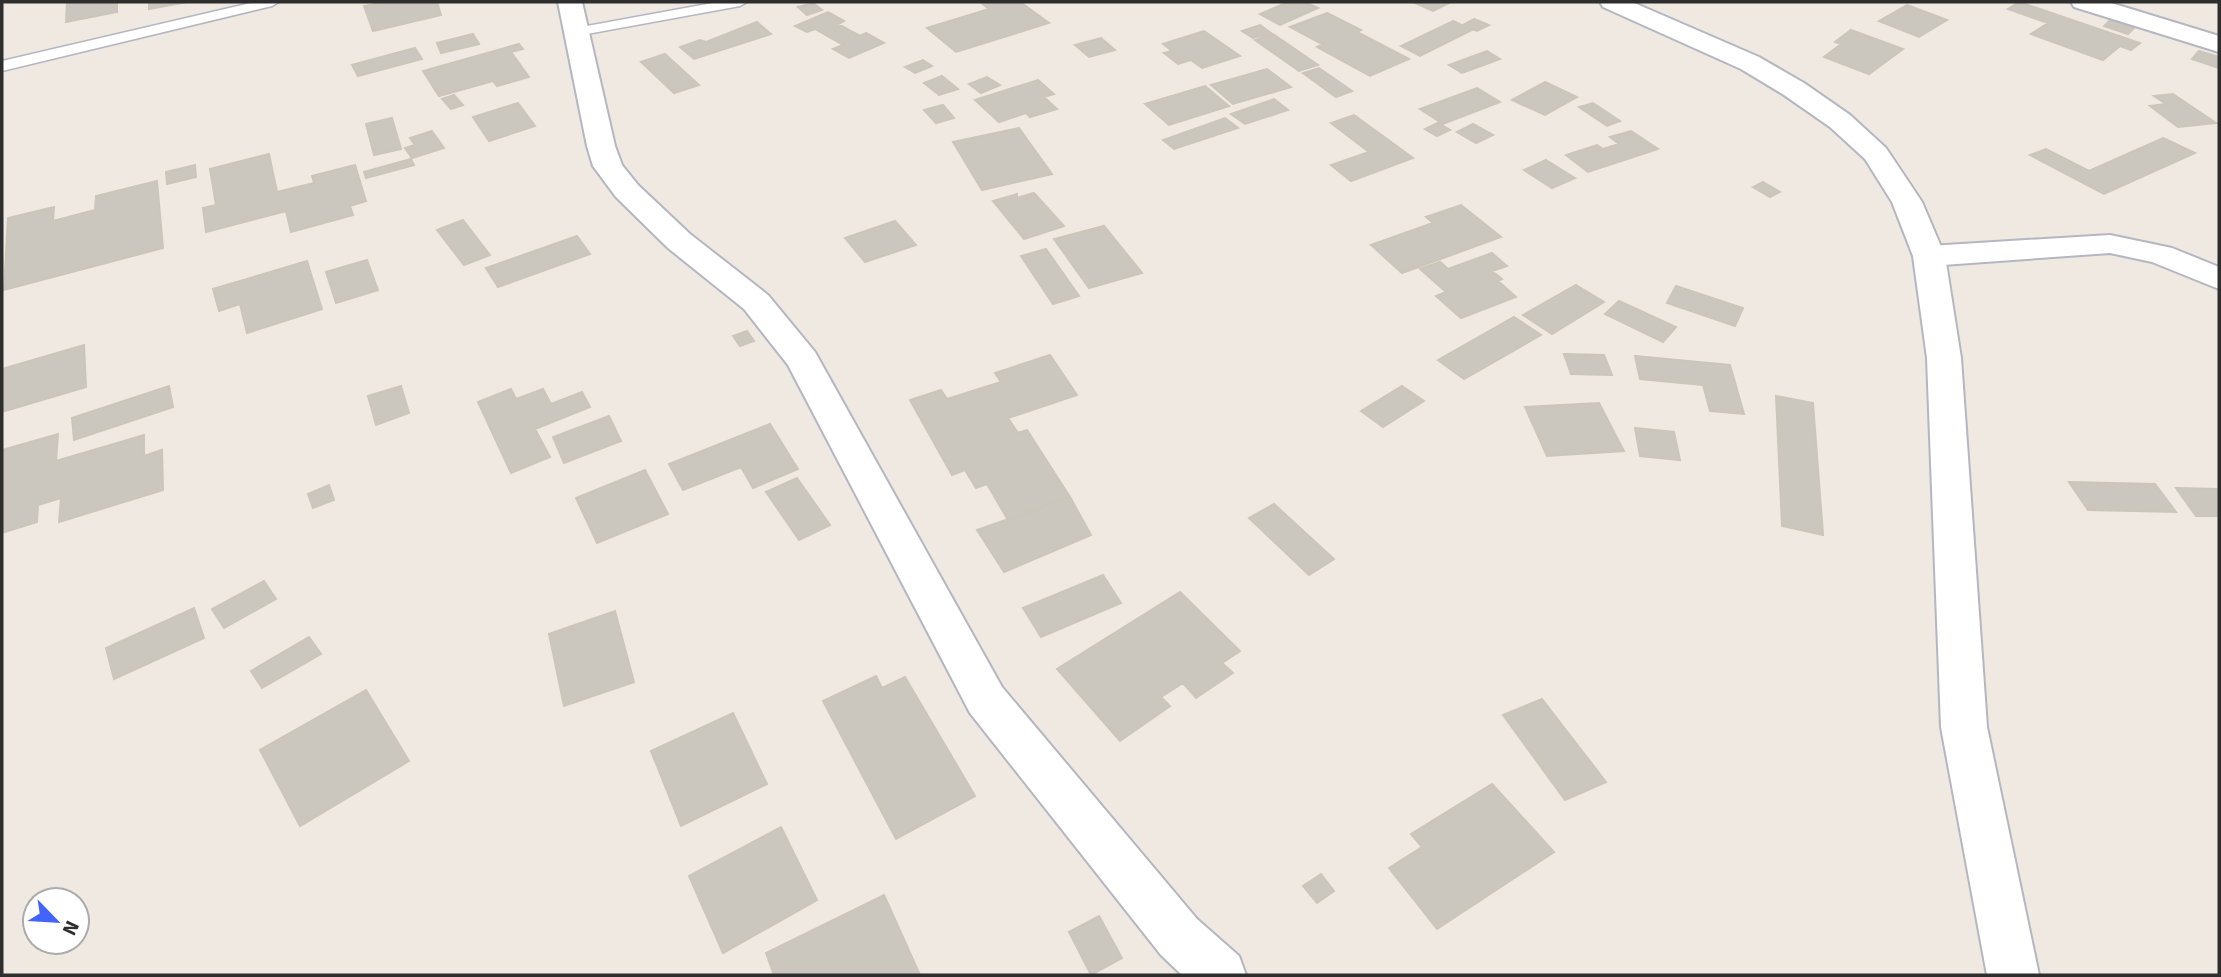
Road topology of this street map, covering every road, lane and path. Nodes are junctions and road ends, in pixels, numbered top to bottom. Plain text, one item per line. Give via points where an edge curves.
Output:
1 (272, 2) edge
2 (740, 2) edge
3 (1612, 2) edge
4 (2083, 2) edge
5 (573, 17) edge
6 (2219, 44) edge
7 (2, 66) edge
8 (1928, 256) junction
9 (2219, 279) edge
10 (1220, 975) edge
11 (2013, 975) edge

1 - 7 lane
2 - 5 lane
3 - 8 street via 1751,63 1840,121 1876,154 1907,202
4 - 6 street
5 - 10 street via 608,166 679,241 755,302 803,360 986,700 1179,937
8 - 9 street via 2110,244 2161,255
8 - 11 street via 1944,358 1964,727

